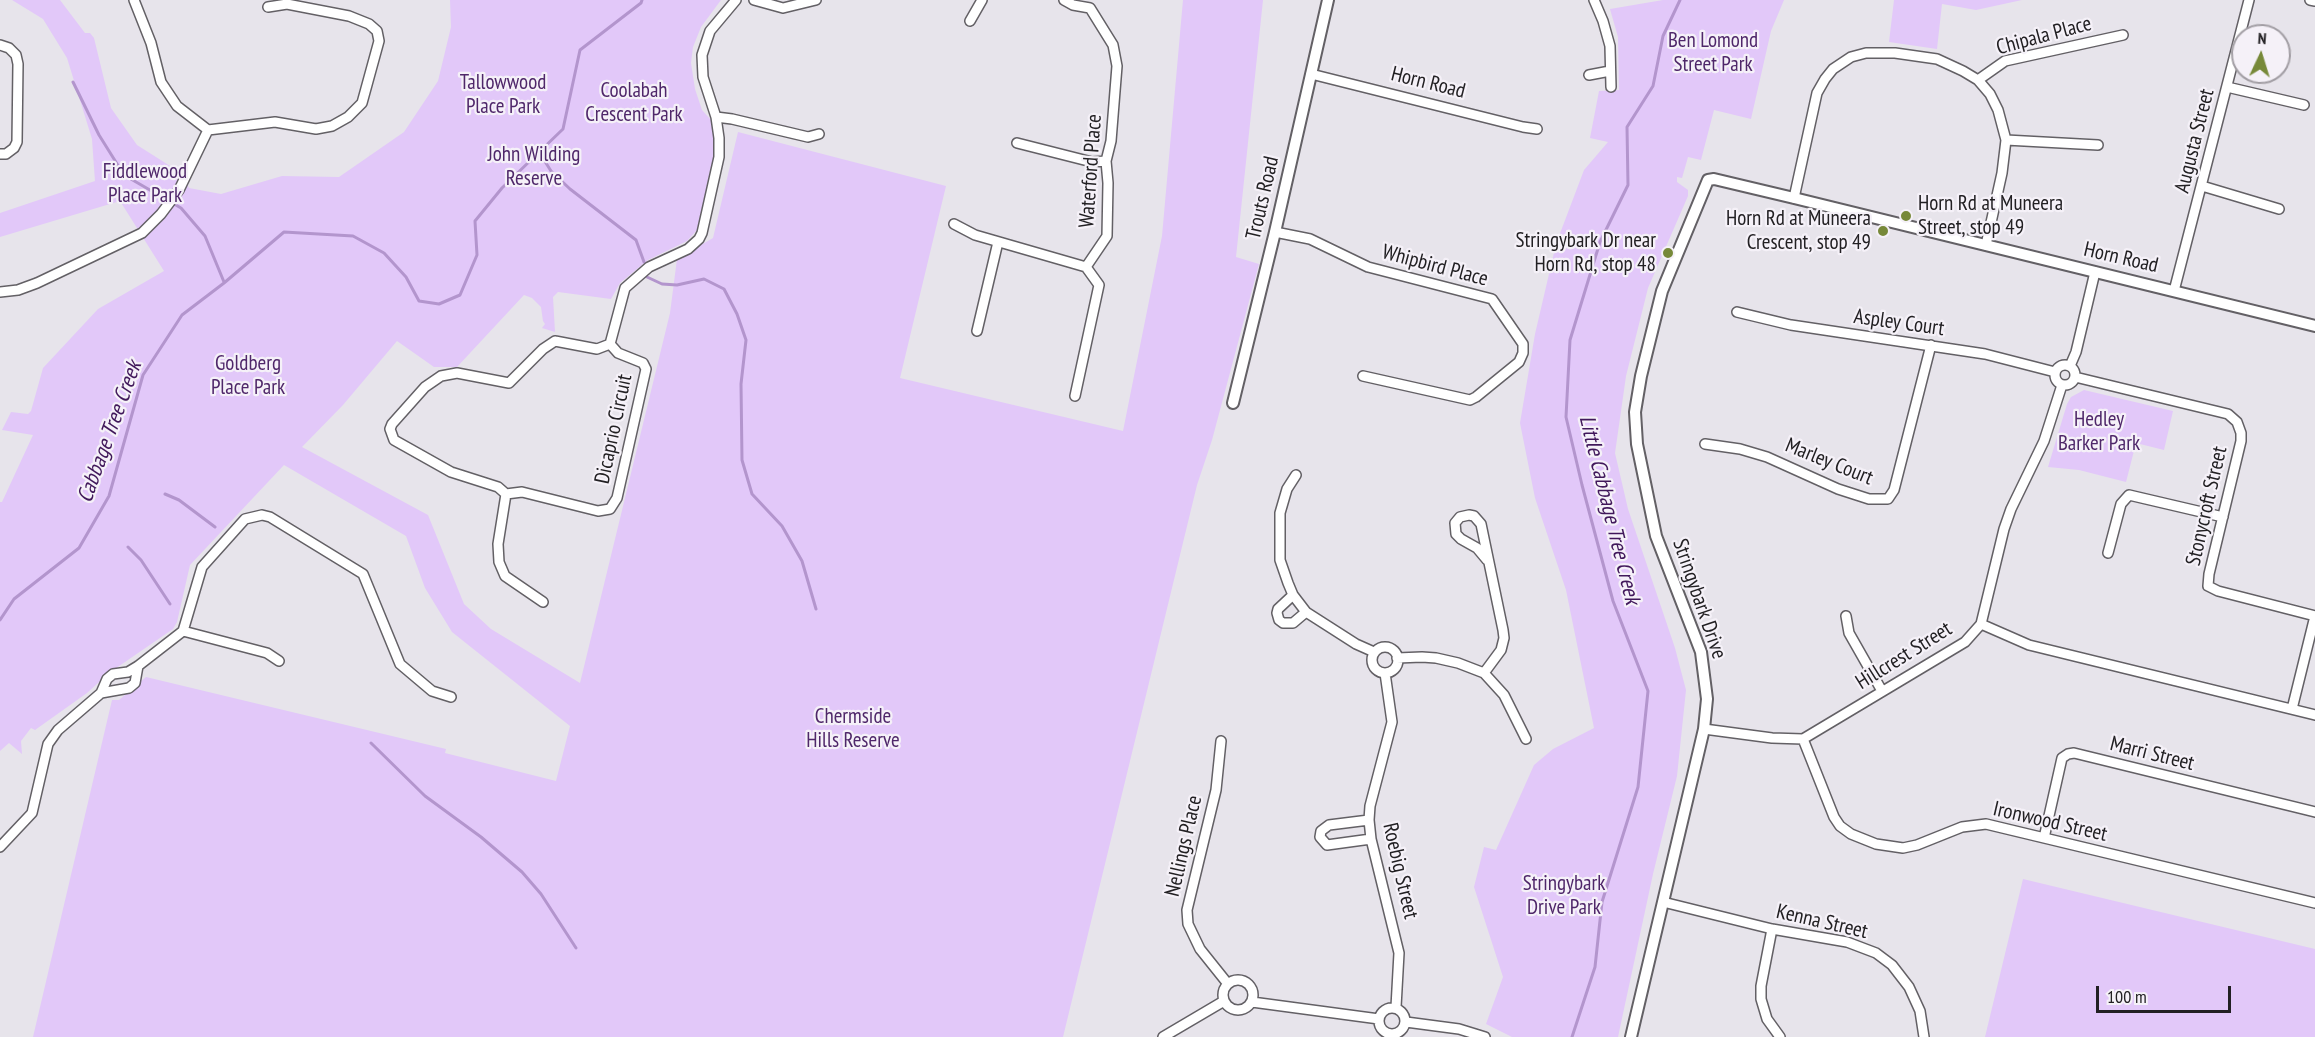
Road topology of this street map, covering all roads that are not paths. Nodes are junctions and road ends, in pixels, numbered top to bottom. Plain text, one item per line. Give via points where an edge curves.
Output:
1 (134, 0) edge
2 (736, 0) edge
3 (754, 0) edge
4 (816, 0) edge
5 (982, 0) edge
6 (1064, 0) edge
7 (1328, 0) edge
8 (1594, 0) edge
9 (2248, 0) edge
10 (2310, 0) edge
11 (2315, 1) edge
12 (1093, 4) edge
13 (268, 7) dead end
14 (970, 21) dead end
15 (2123, 35) dead end
16 (0, 45) edge
17 (1610, 71) junction
18 (1311, 74) junction
19 (1589, 75) dead end
20 (1978, 80) junction
21 (1611, 87) dead end
22 (2227, 87) junction
23 (2304, 105) dead end
24 (716, 117) junction
25 (1537, 129) dead end
26 (208, 130) junction
27 (819, 134) dead end
28 (2006, 140) junction
29 (1017, 143) dead end
30 (2098, 145) dead end
31 (0, 154) edge
32 (1106, 161) junction
33 (1708, 180) joint
34 (2202, 186) junction
35 (1794, 198) junction
36 (2279, 209) dead end
37 (954, 224) dead end
38 (1275, 232) junction
39 (998, 242) junction
40 (1986, 245) junction
41 (1086, 267) junction
42 (2095, 272) junction
43 (2174, 291) junction
44 (0, 292) edge
45 (1737, 312) dead end
46 (2315, 326) edge
47 (977, 332) dead end
48 (610, 344) junction
49 (1932, 345) junction
50 (2070, 366) junction
51 (2055, 372) junction
52 (1363, 376) dead end
53 (2075, 377) junction
54 (2062, 385) junction
55 (1075, 396) dead end
56 (1233, 403) dead end
57 (1705, 444) dead end
58 (1296, 475) dead end
59 (506, 494) junction
60 (2223, 517) junction
61 (2108, 553) dead end
62 (1487, 560) junction
63 (1293, 595) junction
64 (543, 602) dead end
65 (1306, 612) junction
66 (1846, 616) dead end
67 (2315, 616) edge
68 (1981, 624) junction
69 (183, 631) junction
70 (1374, 652) junction
71 (1397, 658) junction
72 (279, 661) dead end
73 (138, 666) junction
74 (1385, 673) junction
75 (1484, 673) junction
76 (1882, 691) junction
77 (101, 693) junction
78 (451, 697) dead end
79 (2292, 709) junction
80 (2315, 715) edge
81 (1704, 729) junction
82 (1526, 739) dead end
83 (1803, 739) junction
84 (1221, 741) dead end
85 (2315, 812) edge
86 (1369, 820) junction
87 (2044, 838) junction
88 (1371, 839) junction
89 (0, 847) edge
90 (1663, 902) junction
91 (2315, 903) edge
92 (1772, 929) junction
93 (1228, 984) junction
94 (1224, 1002) junction
95 (1252, 1002) junction
96 (1396, 1007) junction
97 (1379, 1019) junction
98 (1406, 1022) junction
99 (1391, 1036) edge
100 (1163, 1037) edge
101 (1485, 1037) edge
102 (1631, 1037) edge
103 (1780, 1037) edge
104 (1924, 1037) edge

1 - 26 street via 161,82 177,106
2 - 24 street via 710,31 702,55 703,77
3 - 4 street via 783,8
5 - 14 street
6 - 12 street, Waterford Place via 1073,5
7 - 18 street, Trouts Road
8 - 17 street via 1610,46
9 - 22 street, Augusta Street
10 - 11 street
12 - 32 street, Waterford Place via 1113,45 1117,66
13 - 26 street via 287,4 349,16 377,31 379,41 362,103 348,117 316,129 274,122
15 - 20 street, Chipala Place via 2005,61
16 - 31 street via 16,55 18,64 18,142 6,154
17 - 19 street
17 - 21 street
18 - 25 street, Horn Road
18 - 38 street, Trouts Road
20 - 28 street via 1994,102
20 - 35 street via 1937,59 1895,53 1851,57 1833,69 1817,93
22 - 23 street
22 - 34 street, Augusta Street
24 - 27 street via 808,137
24 - 48 street via 719,157 699,239 688,249 649,267 625,288
26 - 44 street via 179,190 142,233 48,278 18,290
28 - 30 street
28 - 40 street
29 - 32 street via 1092,162
32 - 41 street, Waterford Place via 1107,236
33 - 35 street, Horn Road
33 - 81 street, Stringybark Drive via 1662,291 1635,412 1637,444 1656,536 1701,652 1707,699
34 - 36 street
34 - 43 street, Augusta Street
35 - 40 street, Horn Road
37 - 39 street
38 - 52 street, Whipbird Place via 1310,239 1368,267 1492,299 1523,344 1520,362 1470,400
38 - 56 street, Trouts Road
39 - 41 street
39 - 47 street
40 - 42 street, Horn Road
41 - 55 street via 1099,285
42 - 43 street, Horn Road
42 - 50 street
43 - 46 street, Horn Road
45 - 49 street, Aspley Court via 1791,325
48 - 59 street, Dicaprio Circuit via 618,353 643,363 646,369 615,504 598,511 522,492
48 - 59 street, Dicaprio Circuit via 597,348 555,341 509,383 457,374 441,376 425,387 392,424 391,434 402,445 451,472 498,487
49 - 51 street, Aspley Court
49 - 57 street, Marley Court via 1894,490 1888,499 1869,499 1767,457
50 - 51 street via 2061,365
50 - 53 street
51 - 54 street via 2056,381
53 - 54 street via 2071,383
53 - 60 street, Stonycroft Street via 2228,414 2237,422 2241,441
54 - 68 street, Hillcrest Street via 2044,441 2004,529
58 - 63 street via 1283,499 1279,528 1280,560
59 - 64 street via 499,562 505,576
60 - 61 street via 2128,495 2121,504
60 - 67 street, Stonycroft Street via 2208,586
62 - 62 street via 1456,534 1455,523 1460,517 1469,514 1478,519
62 - 75 street via 1504,638 1501,650
63 - 65 street
63 - 65 street via 1278,609 1279,620 1293,623
65 - 70 street
66 - 76 street via 1849,633
67 - 79 street
68 - 76 street, Hillcrest Street via 1965,642
68 - 79 street via 2029,645
69 - 72 street via 267,653
69 - 73 street
69 - 78 street via 202,567 245,519 262,515 363,574 400,664 432,692
70 - 71 street via 1390,648
70 - 74 street, Roebig Street via 1373,666
71 - 74 street via 1396,666
71 - 75 street via 1436,658
73 - 77 street via 113,674
73 - 77 street via 135,682 129,688
74 - 86 street, Roebig Street via 1392,722
75 - 82 street via 1504,694
76 - 83 street, Hillcrest Street
77 - 89 street via 57,730 48,744 32,813
79 - 80 street
81 - 83 street
81 - 90 street, Stringybark Drive
83 - 87 street, Ironwood Street via 1834,817 1840,826 1858,837 1903,848 1962,827 1986,824
84 - 93 street, Nellings Place via 1216,790 1187,910 1188,924 1200,949
85 - 87 street, Marri Street via 2074,753 2062,758
86 - 88 street, Roebig Street
86 - 88 street via 1329,825 1320,837 1332,845
87 - 91 street, Ironwood Street
88 - 96 street, Roebig Street via 1399,953
90 - 92 street, Kenna Street
90 - 102 street, Stringybark Drive
92 - 103 street via 1761,999 1767,1019
92 - 104 street, Kenna Street via 1857,945 1886,960 1909,987
93 - 94 street via 1223,992
93 - 95 street via 1236,980 1249,985
94 - 95 street via 1230,1009 1240,1010
94 - 100 street
95 - 97 street
96 - 97 street via 1383,1011
96 - 98 street via 1403,1012
97 - 99 street via 1382,1029
98 - 99 street via 1402,1030
98 - 101 street via 1459,1029

